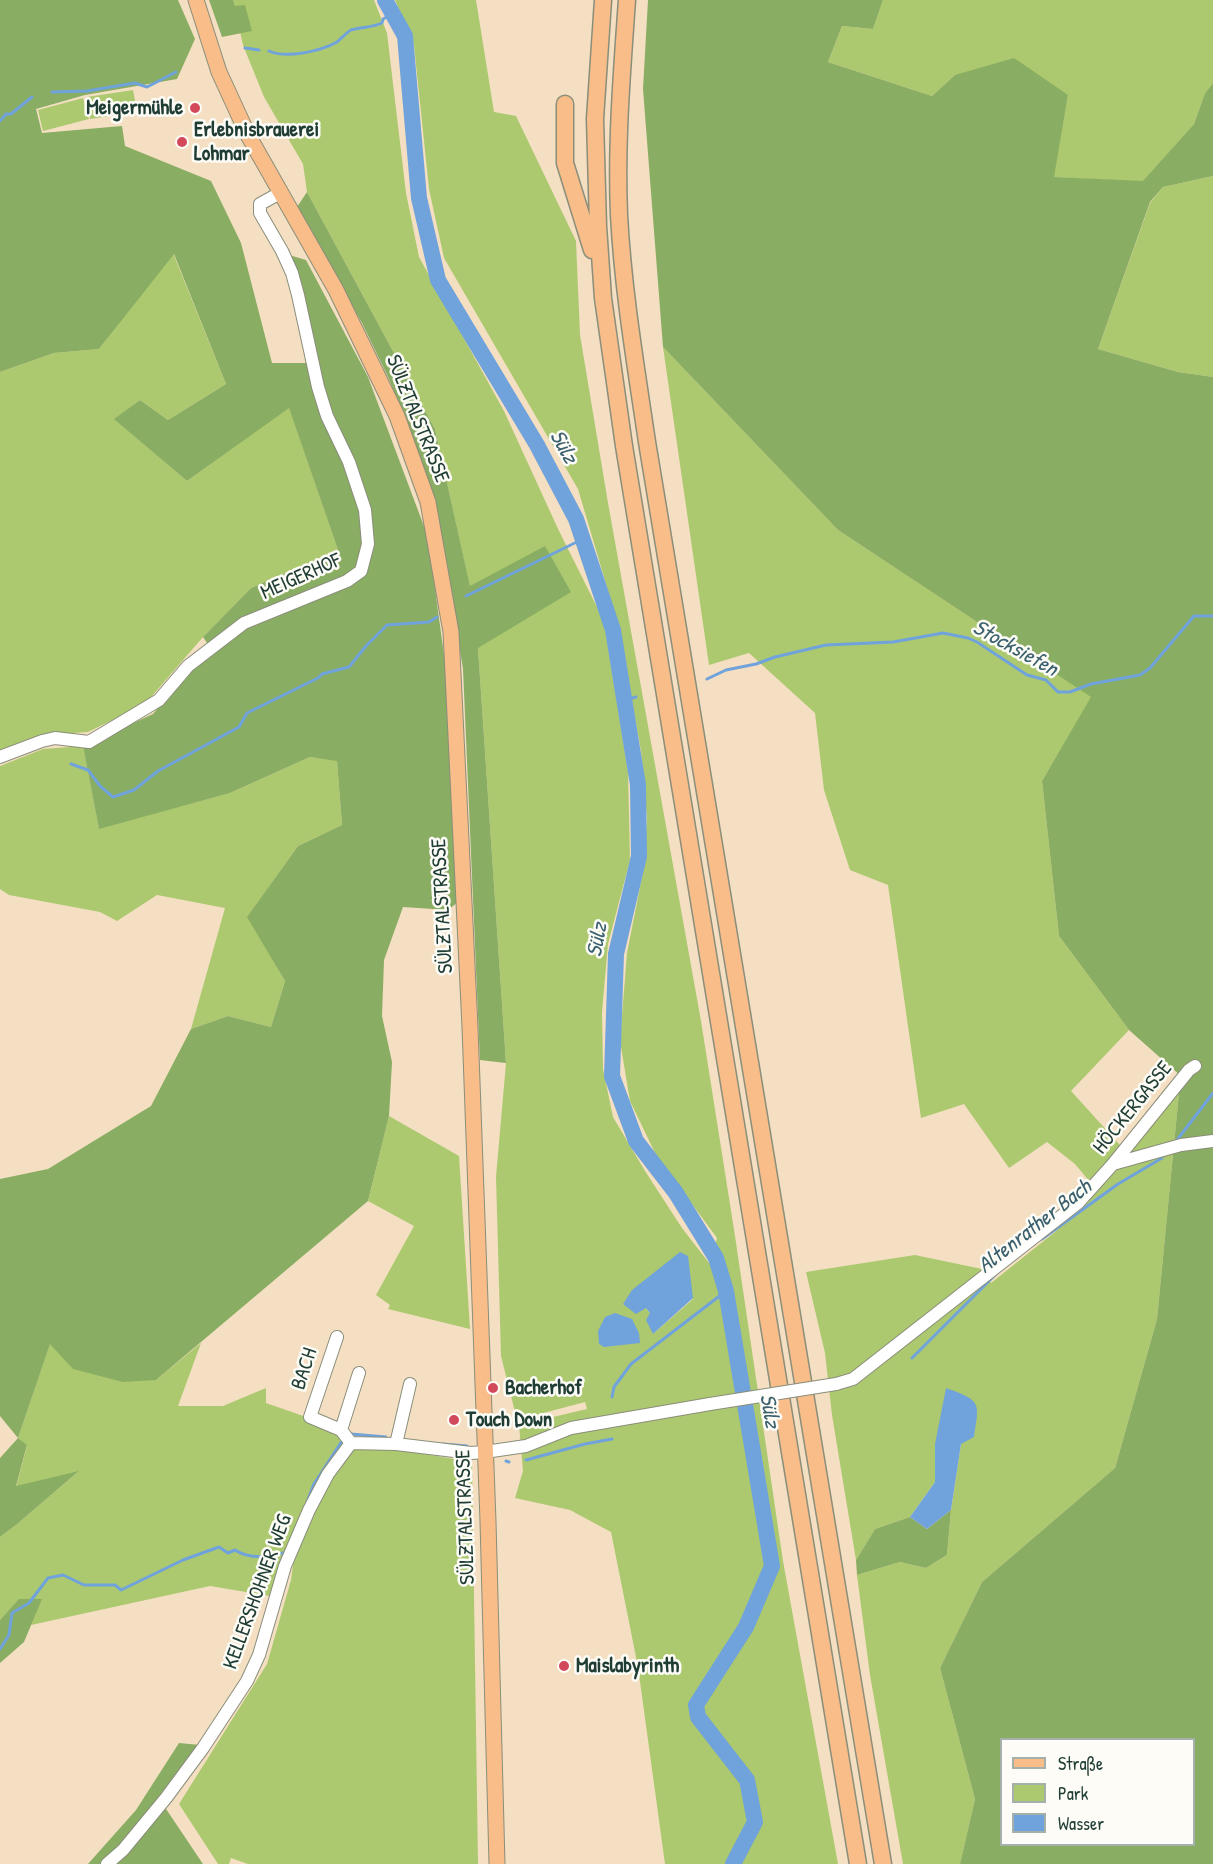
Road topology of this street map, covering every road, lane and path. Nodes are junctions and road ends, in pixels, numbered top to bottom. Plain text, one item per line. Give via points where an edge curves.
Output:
1 (196, 0) edge
2 (603, 0) edge
3 (627, 0) edge
4 (565, 104) dead end
5 (280, 193) junction
6 (603, 298) junction
7 (0, 757) edge
8 (1195, 1065) dead end
9 (1213, 1141) edge
10 (1113, 1164) junction
11 (337, 1337) dead end
12 (359, 1373) dead end
13 (410, 1384) dead end
14 (340, 1430) junction
15 (351, 1443) junction
16 (396, 1444) junction
17 (485, 1452) junction
18 (107, 1864) edge
19 (497, 1864) edge
20 (858, 1864) edge
21 (884, 1864) edge

1 - 5 main road, SÜLZTALSTRASSE via 229,94
2 - 6 highway via 596,129
3 - 21 highway via 619,154 624,281
4 - 6 highway via 565,163 589,236
5 - 7 street, MEIGERHOF via 260,204 260,213 292,273 318,387 365,510 368,544 361,571 347,581 244,624 188,666 159,700 89,742 55,738
5 - 17 main road, SÜLZTALSTRASSE via 352,321 407,439 428,502 451,632
6 - 20 highway
8 - 10 street, HÖCKERGASSE
9 - 10 street via 1181,1145
10 - 17 street, HÖCKERGASSE, bridge via 1052,1225 853,1379 571,1428 526,1446
11 - 14 street, BACH via 310,1417
12 - 14 street
13 - 16 street
14 - 15 street, BACH
15 - 16 street
15 - 18 street, KELLERSHOHNER WEG via 328,1473 309,1510 285,1566 259,1655 247,1681 166,1798
16 - 17 street
17 - 19 main road, SÜLZTALSTRASSE

